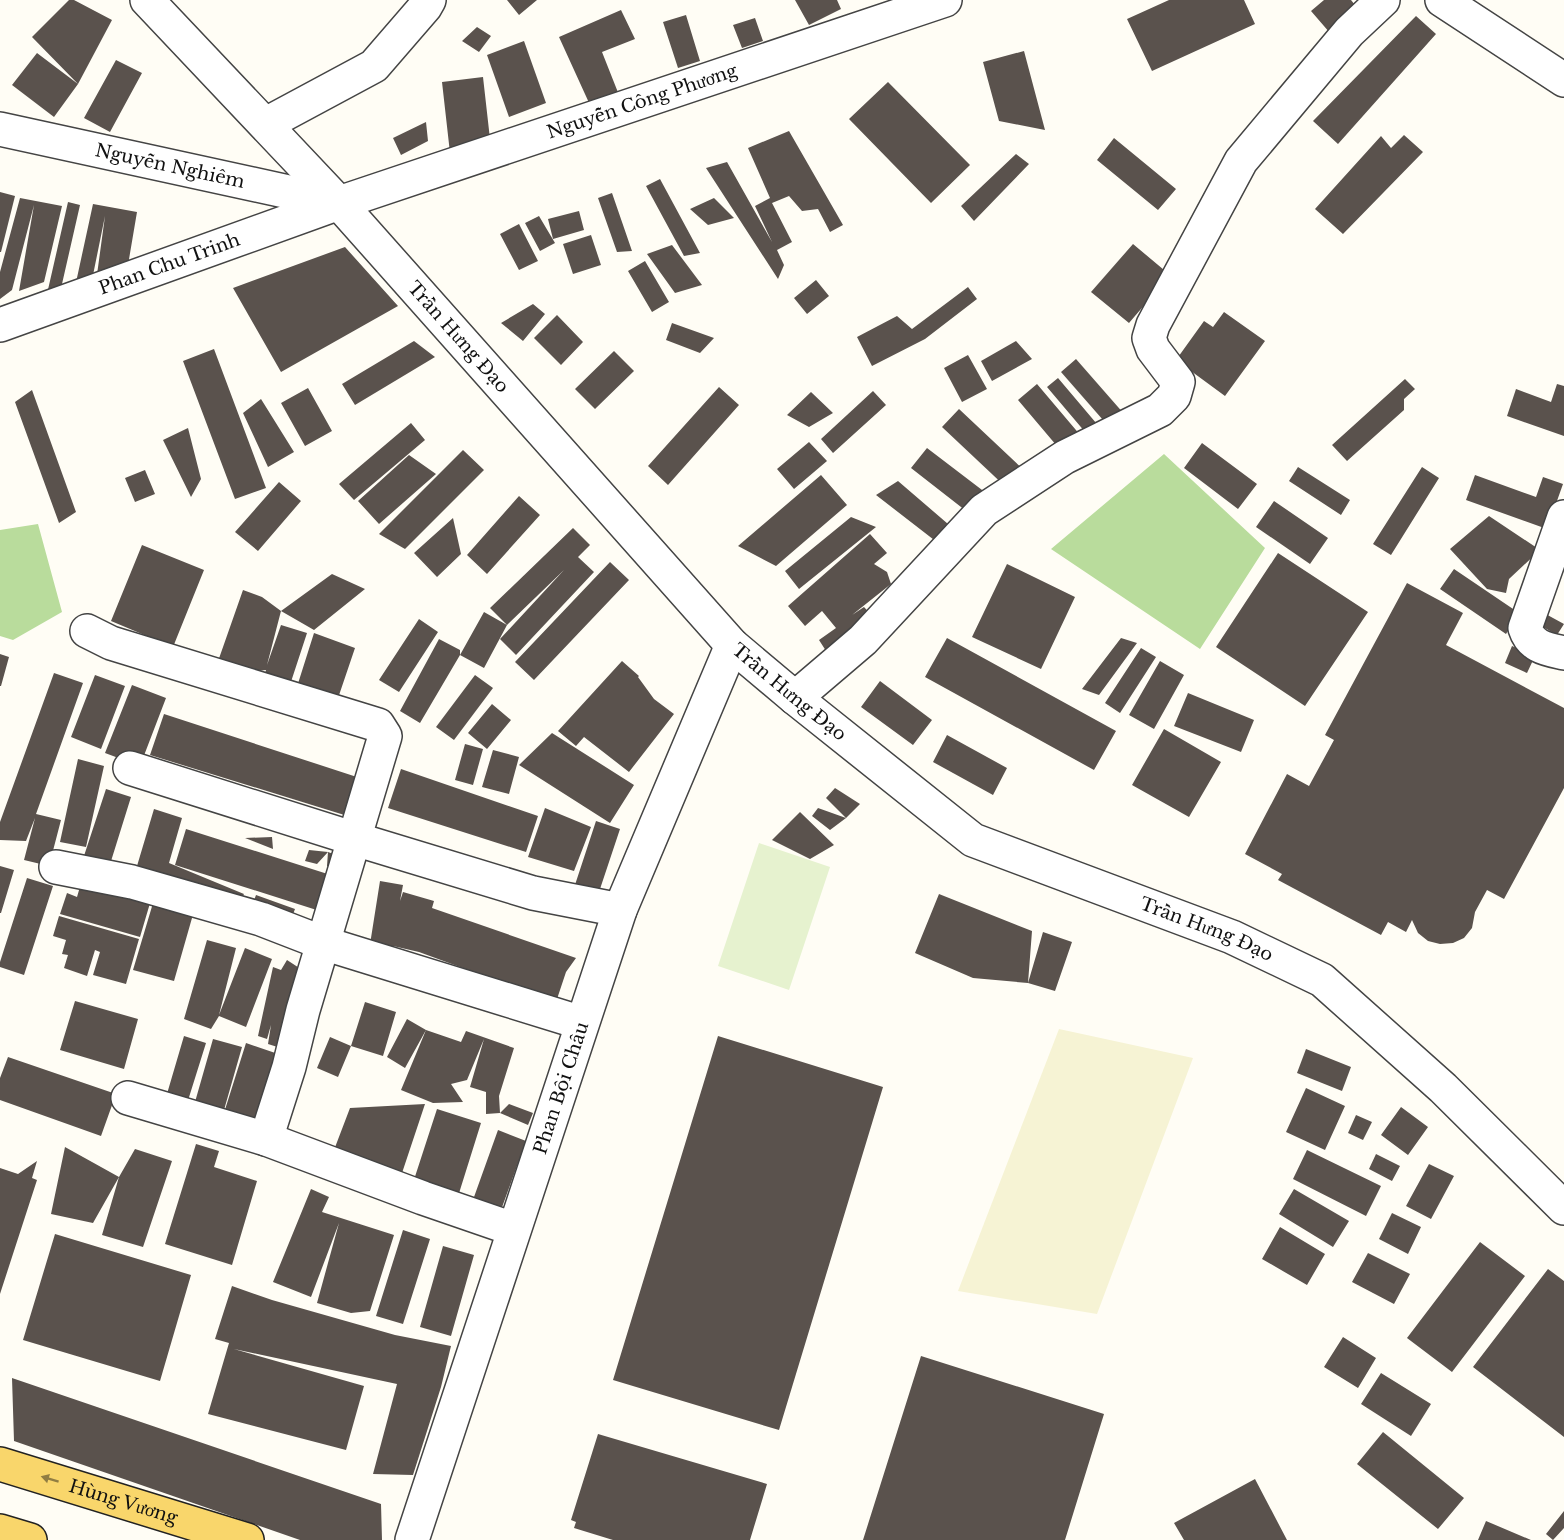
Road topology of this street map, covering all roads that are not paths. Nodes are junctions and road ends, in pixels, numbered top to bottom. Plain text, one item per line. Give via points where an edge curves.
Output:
1 (147, 0) edge
2 (429, 0) edge
3 (945, 0) edge
4 (1383, 0) edge
5 (1442, 0) edge
6 (1564, 80) edge
7 (266, 124) junction
8 (0, 129) edge
9 (339, 203) junction
10 (0, 326) edge
11 (1564, 517) edge
12 (87, 632) dead end
13 (732, 645) junction
14 (1564, 653) edge
15 (795, 698) junction
16 (130, 768) dead end
17 (355, 839) junction
18 (56, 867) dead end
19 (620, 910) junction
20 (323, 943) junction
21 (582, 1023) junction
22 (128, 1098) dead end
23 (266, 1139) junction
24 (1564, 1208) edge
25 (513, 1229) junction
26 (0, 1464) edge
27 (0, 1531) edge
28 (30, 1540) edge
29 (247, 1540) edge
30 (412, 1540) edge

1 - 7 street, Trần Hưng Đạo
2 - 7 street via 374,66
3 - 9 street, Nguyễn Công Phương
4 - 15 street via 1349,32 1241,161 1153,325 1149,338 1154,350 1178,381 1174,396 1160,410 1065,457 984,510 863,640
5 - 6 street
7 - 9 street, Trần Hưng Đạo
8 - 9 street, Nguyễn Nghiêm
9 - 10 street, Phan Chu Trinh
9 - 13 street, Trần Hưng Đạo
11 - 14 street via 1525,628 1532,642
12 - 17 street via 111,643 378,725 385,736
13 - 15 street, Trần Hưng Đạo
13 - 19 street, Phan Bội Châu
15 - 24 street, Trần Hưng Đạo via 973,840 1232,937 1322,980 1443,1088
16 - 17 street
17 - 19 street via 533,892
17 - 20 street
18 - 20 street via 132,882 251,916
19 - 21 street, Phan Bội Châu
20 - 21 street
20 - 23 street
21 - 25 street, Phan Bội Châu
22 - 23 street
23 - 25 street
25 - 30 street, Phan Bội Châu
29 -> 26 main road, Hùng Vương
27 - 28 main road

